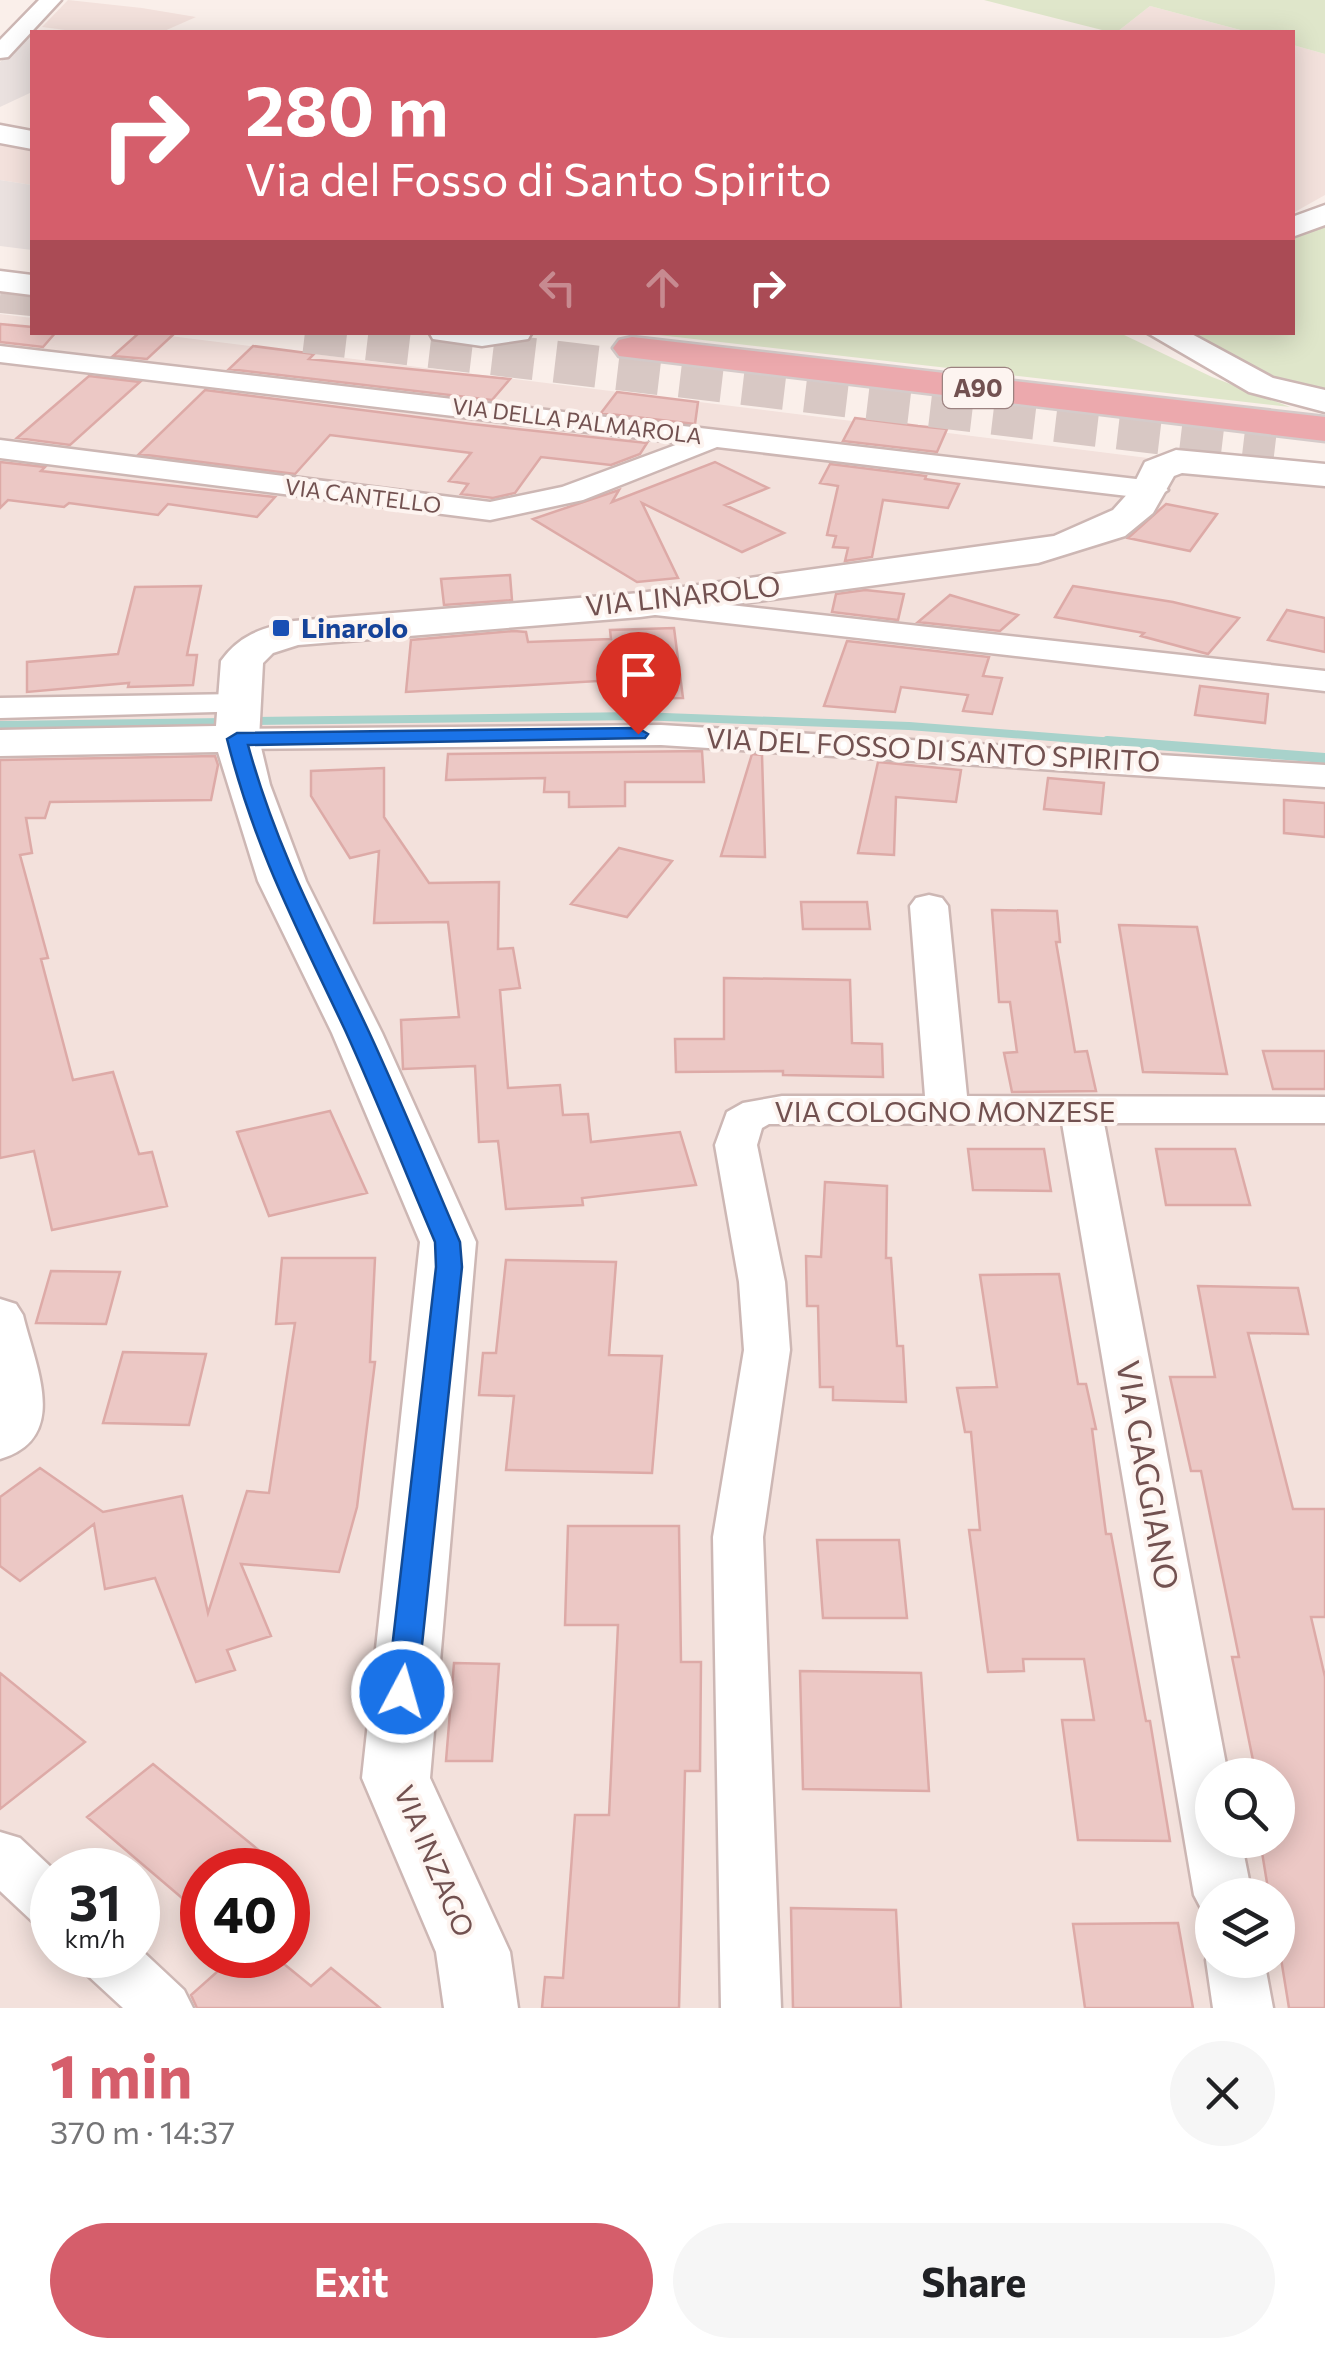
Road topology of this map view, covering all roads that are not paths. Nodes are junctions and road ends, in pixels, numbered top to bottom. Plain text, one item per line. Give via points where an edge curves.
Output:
1 (51, 0) edge
2 (0, 52) edge
3 (0, 134) edge
4 (30, 140) edge
5 (0, 281) edge
6 (30, 285) edge
7 (1168, 335) edge
8 (632, 348) dead end
9 (0, 354) edge
10 (1325, 402) edge
11 (1325, 429) edge
12 (715, 437) junction
13 (1275, 447) tunnel mouth
14 (0, 449) edge
15 (1325, 452) edge
16 (1325, 475) edge
17 (1162, 476) junction
18 (640, 605) junction
19 (1325, 681) edge
20 (0, 708) edge
21 (238, 721) junction
22 (0, 743) edge
23 (1325, 776) edge
24 (929, 906) dead end
25 (947, 1110) junction
26 (1325, 1110) edge
27 (1081, 1113) junction
28 (0, 1316) edge
29 (0, 1442) edge
30 (1198, 1758) edge
31 (0, 1855) edge
32 (30, 1883) edge
33 (131, 1978) edge
34 (1238, 1978) edge
35 (163, 2008) edge
36 (481, 2008) edge
37 (751, 2008) edge
38 (1244, 2008) edge

1 - 2 street
3 - 4 street
5 - 6 street
7 - 10 street via 1262,385
8 - 11 highway, A90
9 - 12 street, VIA DELLA PALMAROLA
12 - 14 street, VIA CANTELLO via 664,462 490,511
12 - 17 street, VIA DELLA PALMAROLA
13 - 15 highway
16 - 17 street
17 - 18 street, VIA LINAROLO via 1139,509 1114,527 1038,552
18 - 19 street
18 - 21 street, VIA LINAROLO via 274,638 245,656
20 - 21 street
21 - 22 street, VIA DEL FOSSO DI SANTO SPIRITO
21 - 23 street, VIA DEL FOSSO DI SANTO SPIRITO via 661,735
21 - 36 street, VIA INZAGO via 256,814 282,880 448,1242 396,1778 473,1952
24 - 25 street
25 - 27 street, VIA COLOGNO MONZESE
25 - 37 street, VIA COLOGNO MONZESE via 764,1111 746,1117 737,1132 762,1282 766,1350 738,1537
26 - 27 street, VIA COLOGNO MONZESE
27 - 30 street, VIA GAGGIANO
28 - 29 street via 22,1409
31 - 32 street
33 - 35 street
34 - 38 street

